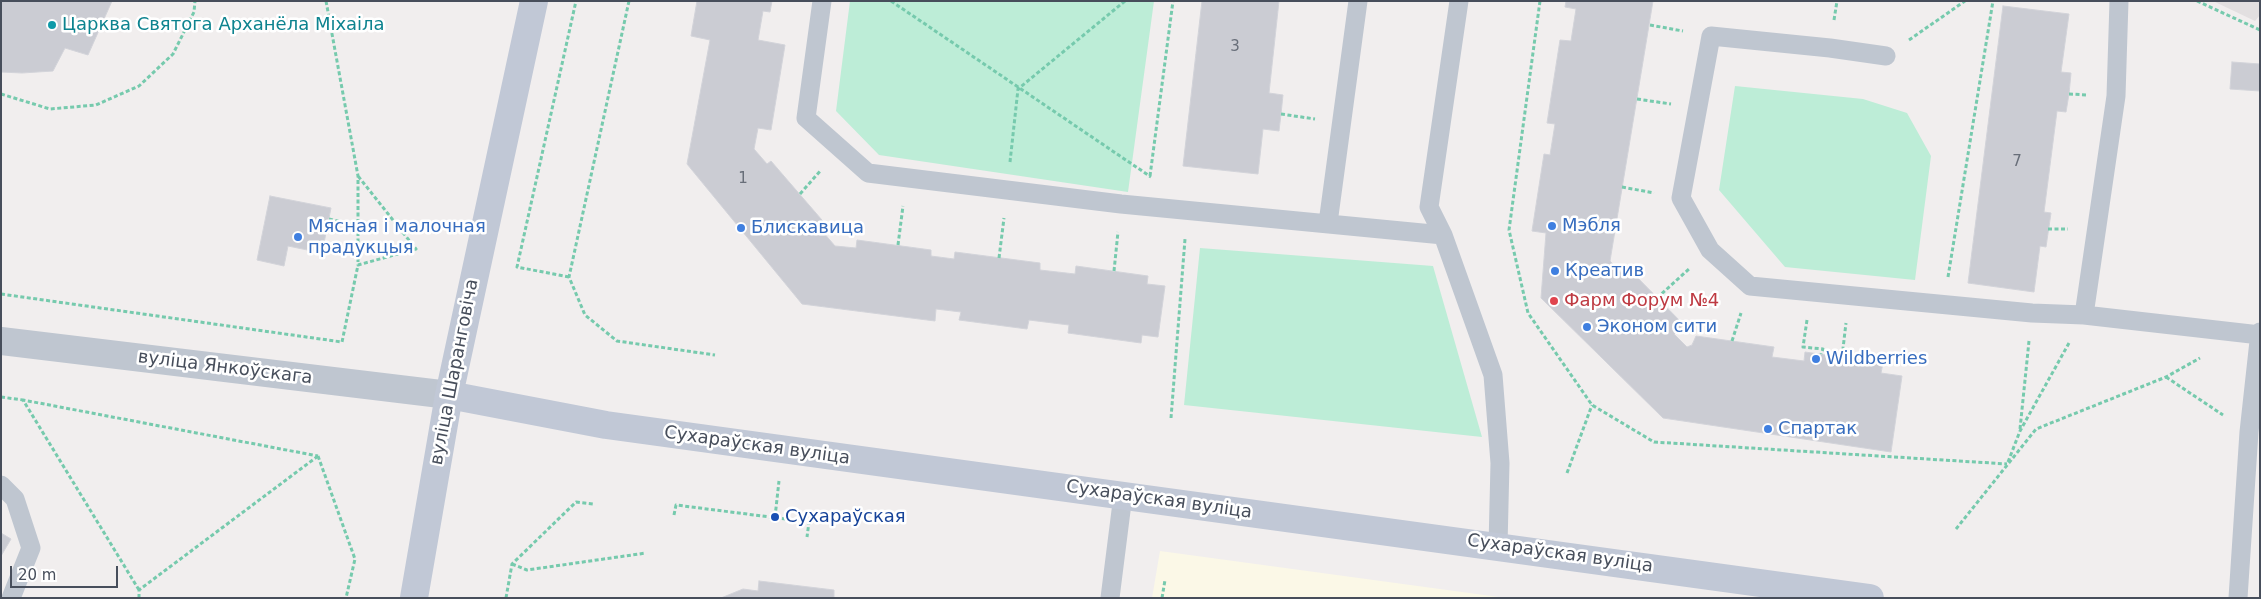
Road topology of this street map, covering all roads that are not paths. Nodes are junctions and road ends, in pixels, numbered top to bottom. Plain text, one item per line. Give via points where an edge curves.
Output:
1 (534, 1) edge
2 (822, 1) edge
3 (1358, 1) edge
4 (1459, 1) edge
5 (2119, 1) edge
6 (1886, 56) road end
7 (1328, 222) junction
8 (1442, 235) junction
9 (2084, 315) junction
10 (2256, 334) edge
11 (1, 340) edge
12 (449, 395) junction
13 (1, 485) edge
14 (1123, 496) junction
15 (1498, 546) junction
16 (11, 598) edge
17 (414, 598) edge
18 (1110, 598) edge
19 (1870, 598) edge
20 (2238, 598) edge

1 - 12 main road, вуліца Шаранговіча
2 - 7 lane via 806,118 868,173 1121,204
3 - 7 lane
4 - 8 lane via 1429,208
5 - 9 lane via 2116,96
6 - 9 lane via 1710,36 1681,198 1710,250 1750,286 2032,313
7 - 8 lane
8 - 15 lane via 1493,374 1500,463
9 - 10 lane
10 - 20 lane
11 - 12 street, вуліца Янкоўскага
12 - 14 main road, Сухараўская вуліца via 606,425
12 - 17 main road, вуліца Шаранговіча
13 - 16 lane via 15,500 31,548
14 - 15 main road, Сухараўская вуліца
14 - 18 lane
15 - 19 main road, Сухараўская вуліца

